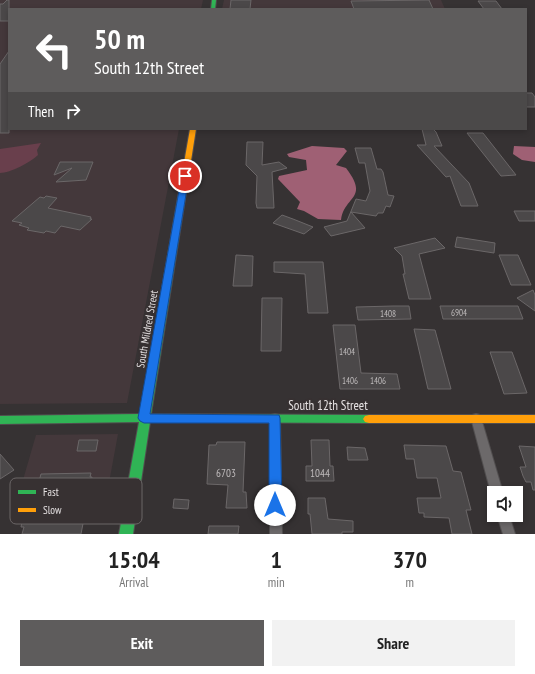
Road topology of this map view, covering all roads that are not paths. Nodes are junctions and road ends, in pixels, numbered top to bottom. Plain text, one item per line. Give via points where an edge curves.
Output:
1 (193, 130) edge
2 (144, 418) junction
3 (274, 418) junction
4 (476, 418) junction
5 (535, 419) edge
6 (0, 420) edge
7 (135, 478) edge
8 (495, 486) edge
9 (505, 522) edge
10 (128, 524) edge
11 (126, 534) edge
12 (276, 534) edge
13 (509, 534) edge

1 - 2 main road, South Mildred Street
2 - 3 main road, South 12th Street
2 - 6 main road, South 12th Street
2 - 7 main road, South Mildred Street
3 - 4 main road, South 12th Street
3 - 12 street
4 - 5 main road, South 12th Street
4 - 8 street
9 - 13 street
10 - 11 main road, South Mildred Street

